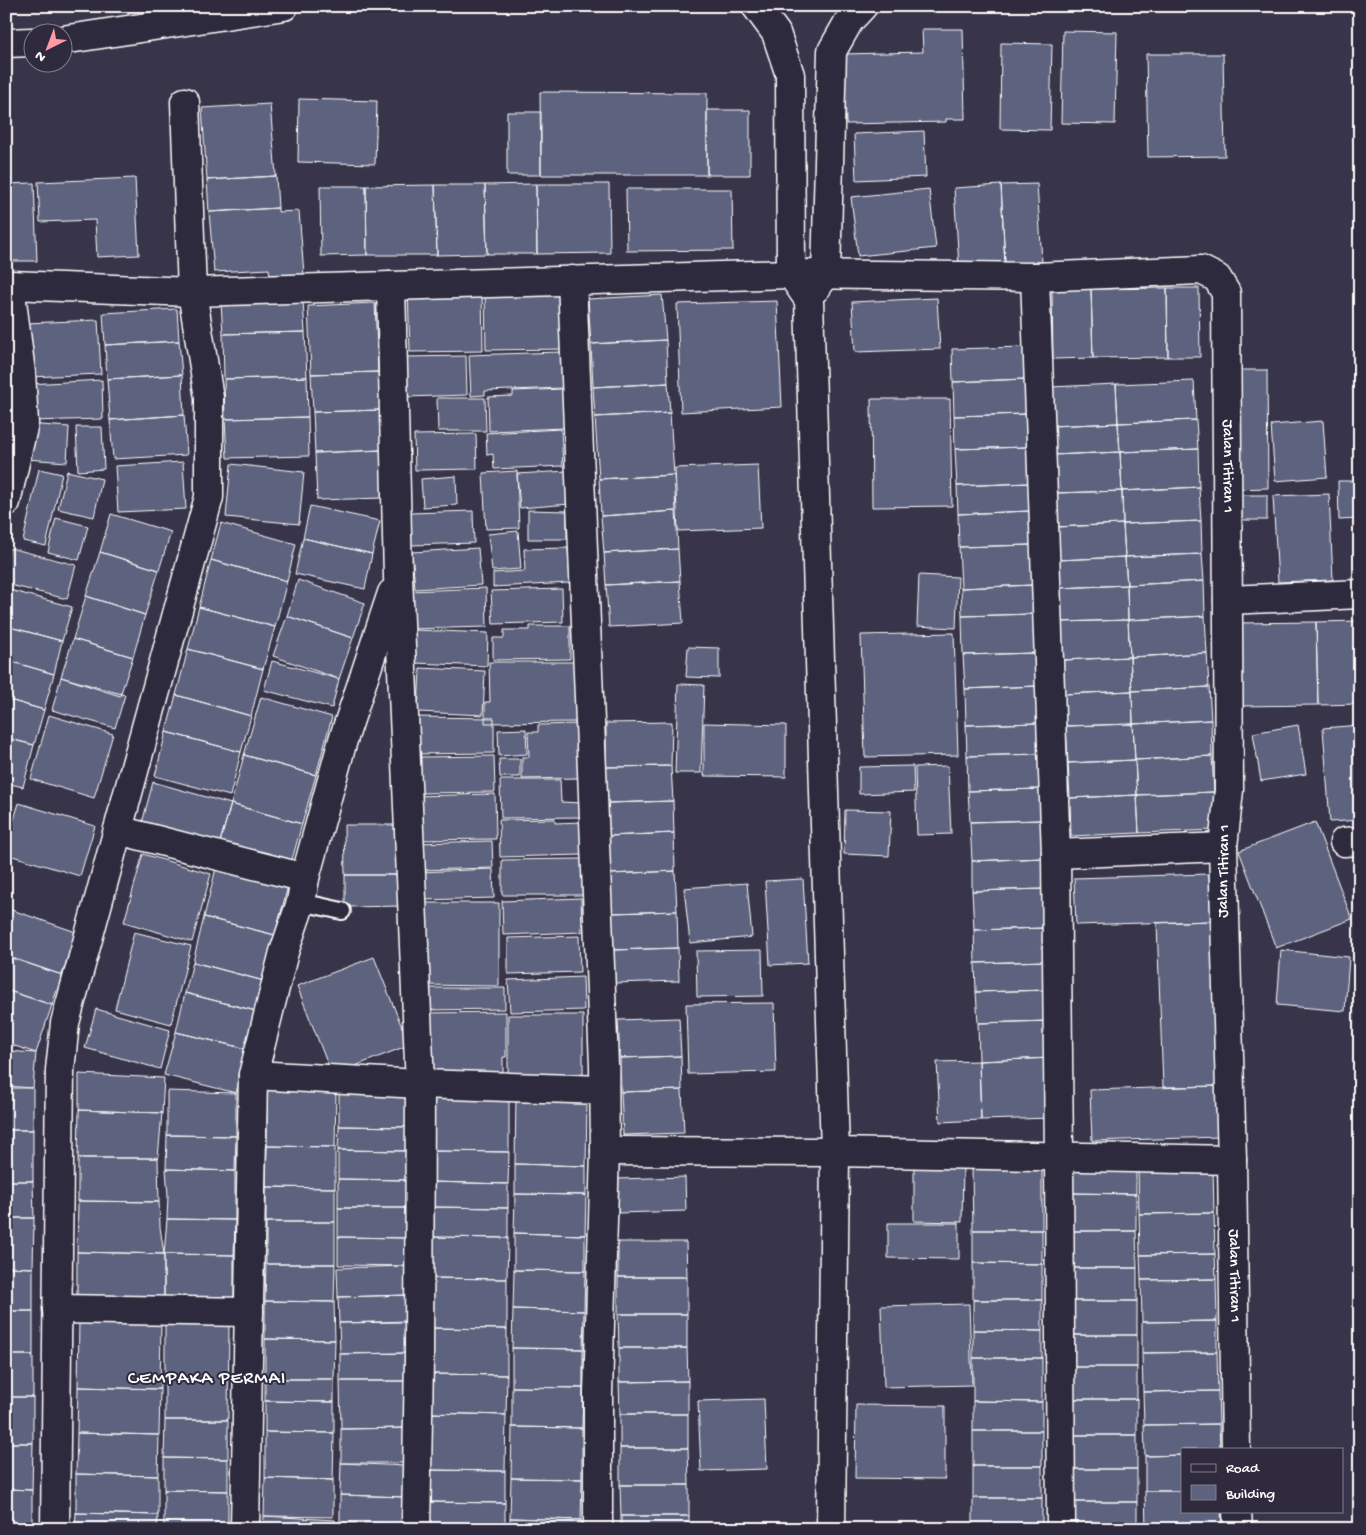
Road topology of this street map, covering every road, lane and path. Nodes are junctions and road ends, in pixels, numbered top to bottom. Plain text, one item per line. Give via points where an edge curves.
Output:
1 (284, 6) edge
2 (756, 6) edge
3 (863, 6) edge
4 (72, 38) edge
5 (22, 42) edge
6 (6, 43) edge
7 (185, 102) dead end
8 (791, 274) junction
9 (826, 274) junction
10 (1035, 276) junction
11 (572, 280) junction
12 (8, 285) edge
13 (391, 286) junction
14 (192, 292) junction
15 (809, 300) junction
16 (6, 502) edge
17 (398, 577) junction
18 (1360, 594) edge
19 (1228, 600) junction
20 (118, 830) junction
21 (1223, 847) junction
22 (1056, 854) junction
23 (303, 890) junction
24 (342, 911) dead end
25 (253, 1075) junction
26 (420, 1084) junction
27 (604, 1090) junction
28 (605, 1152) junction
29 (835, 1152) junction
30 (1060, 1156) junction
31 (1232, 1160) junction
32 (57, 1309) junction
33 (248, 1312) junction
34 (1236, 1448) edge
35 (1237, 1512) edge
36 (55, 1529) edge
37 (245, 1529) edge
38 (416, 1529) edge
39 (598, 1529) edge
40 (831, 1529) edge
41 (1061, 1529) edge
42 (1238, 1529) edge

1 - 4 street
2 - 8 street via 776,33 790,75
3 - 9 street via 849,21 832,51
5 - 6 street
7 - 14 street
8 - 9 street
8 - 11 street
8 - 15 street
9 - 10 street
9 - 15 street
10 - 19 street, Jalan Titiran 1 via 1202,270 1217,278 1226,293
10 - 22 street
11 - 13 street
11 - 27 street
12 - 14 street
12 - 16 street via 21,373 24,423
13 - 14 street
13 - 17 street
14 - 20 street via 209,398 209,497
15 - 29 street
17 - 23 street via 343,740
17 - 26 street
18 - 19 street
19 - 21 street, Jalan Titiran 1 via 1229,790
20 - 23 street
20 - 32 street via 65,1023 60,1070
21 - 22 street
21 - 31 street, Jalan Titiran 1
22 - 30 street
23 - 24 lane
23 - 25 street
25 - 26 street
25 - 33 street
26 - 27 street
26 - 38 street
27 - 28 street
28 - 29 street
28 - 39 street via 598,1393
29 - 30 street
29 - 40 street
30 - 31 street
30 - 41 street
31 - 34 street, Jalan Titiran 1
32 - 33 street
32 - 36 street
33 - 37 street
35 - 42 street

